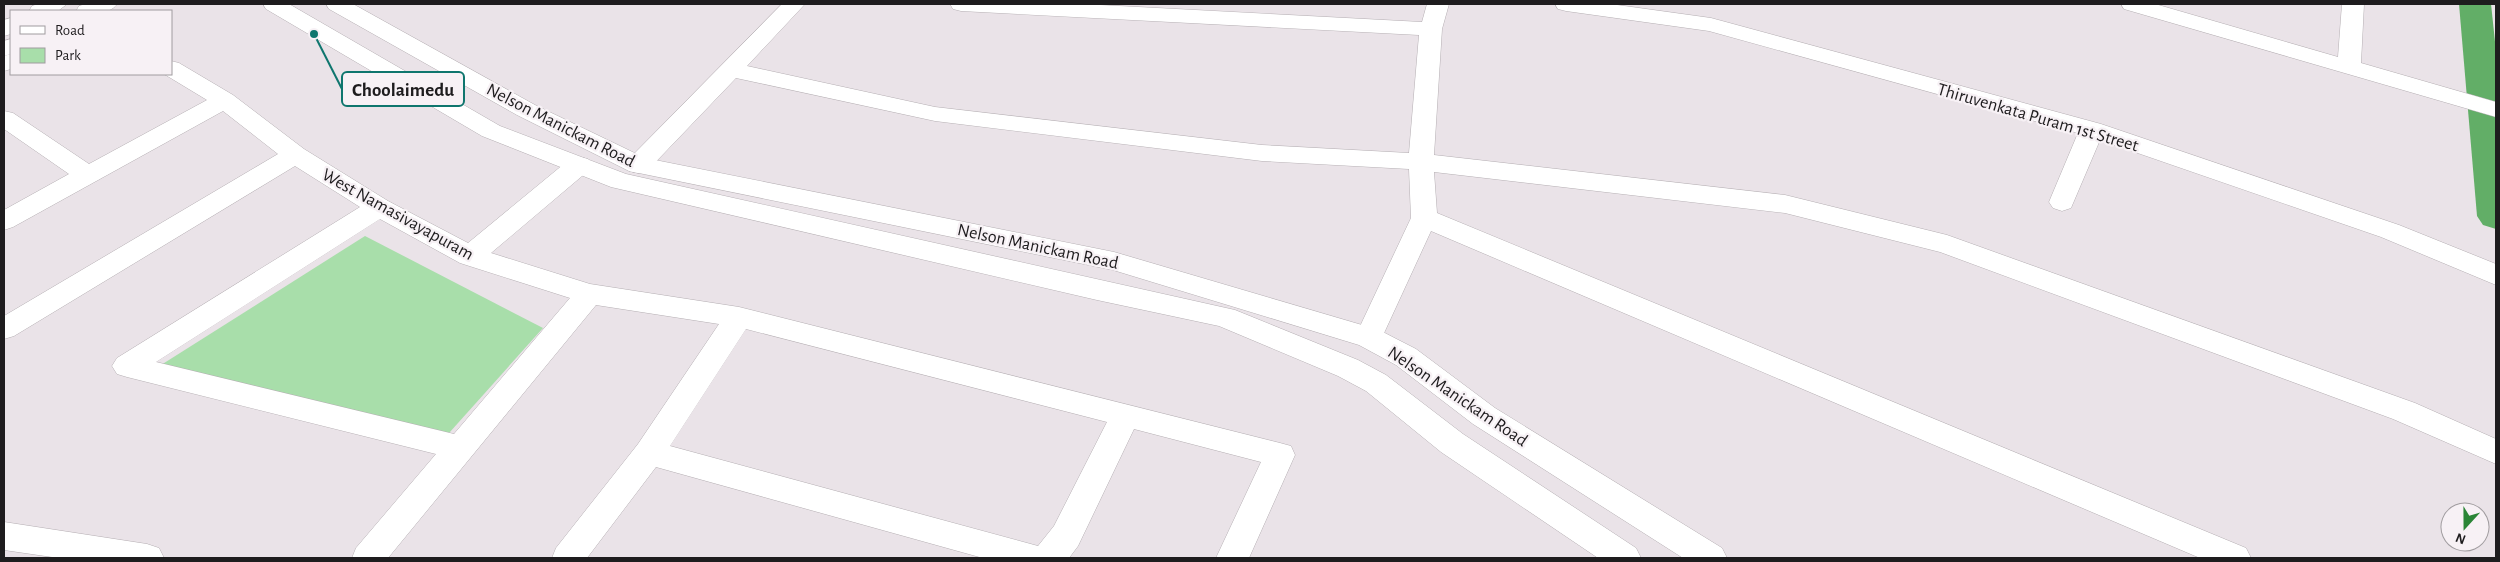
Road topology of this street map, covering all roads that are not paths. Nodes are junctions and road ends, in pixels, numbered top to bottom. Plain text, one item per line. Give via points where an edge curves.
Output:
1 (56, 4) edge
2 (106, 4) edge
3 (274, 4) edge
4 (337, 4) edge
5 (794, 4) edge
6 (961, 4) edge
7 (1438, 4) edge
8 (1566, 4) edge
9 (2132, 4) edge
10 (2353, 4) edge
11 (42, 10) edge
12 (90, 10) edge
13 (1430, 29) junction
14 (2349, 67) junction
15 (172, 69) edge
16 (732, 70) junction
17 (224, 100) junction
18 (2496, 110) edge
19 (4, 118) edge
20 (2092, 129) junction
21 (295, 155) junction
22 (1421, 162) junction
23 (579, 165) junction
24 (638, 165) junction
25 (89, 176) junction
26 (2062, 202) dead end
27 (379, 207) junction
28 (1424, 218) junction
29 (4, 221) edge
30 (470, 256) junction
31 (2496, 275) edge
32 (589, 294) junction
33 (739, 317) junction
34 (4, 329) edge
35 (1369, 337) junction
36 (1125, 416) junction
37 (460, 448) junction
38 (649, 452) junction
39 (2496, 452) edge
40 (4, 536) edge
41 (1699, 550) edge
42 (147, 558) edge
43 (368, 558) edge
44 (568, 558) edge
45 (1033, 558) edge
46 (1044, 558) edge
47 (1233, 558) edge
48 (1624, 558) edge
49 (2234, 558) edge

1 - 11 street
2 - 12 street
3 - 23 street, Nelson Manickam Road via 491,131
4 - 24 street, Nelson Manickam Road via 526,110
5 - 16 street
6 - 13 street
7 - 13 street
8 - 20 street, Thiruvenkata Puram 1st Street via 1711,25
9 - 14 street
10 - 14 street
13 - 22 street
14 - 18 street
15 - 17 street, West Namasivayapuram
16 - 22 street via 935,114 1262,153
16 - 24 street
17 - 21 street, West Namasivayapuram
17 - 25 street
19 - 25 street
20 - 26 street
20 - 31 street, Thiruvenkata Puram 1st Street via 2390,231
21 - 27 street, West Namasivayapuram
21 - 34 street
22 - 28 street
22 - 39 street via 1785,204 1948,244 2404,411
23 - 30 street
23 - 48 street, Nelson Manickam Road via 620,180 1097,290 1225,316 1376,383 1452,442
24 - 35 street, Nelson Manickam Road via 1114,260
25 - 29 street
27 - 30 street, West Namasivayapuram
27 - 37 street via 127,366
28 - 35 street
28 - 49 street
30 - 32 street, West Namasivayapuram
32 - 33 street, West Namasivayapuram
32 - 37 street
33 - 36 street, West Namasivayapuram
33 - 38 street
35 - 41 street, Nelson Manickam Road via 1406,357 1484,416
36 - 46 street via 1063,543 1051,557
36 - 47 street, West Namasivayapuram via 1280,454
37 - 43 street
38 - 44 street
38 - 45 street
40 - 42 street

